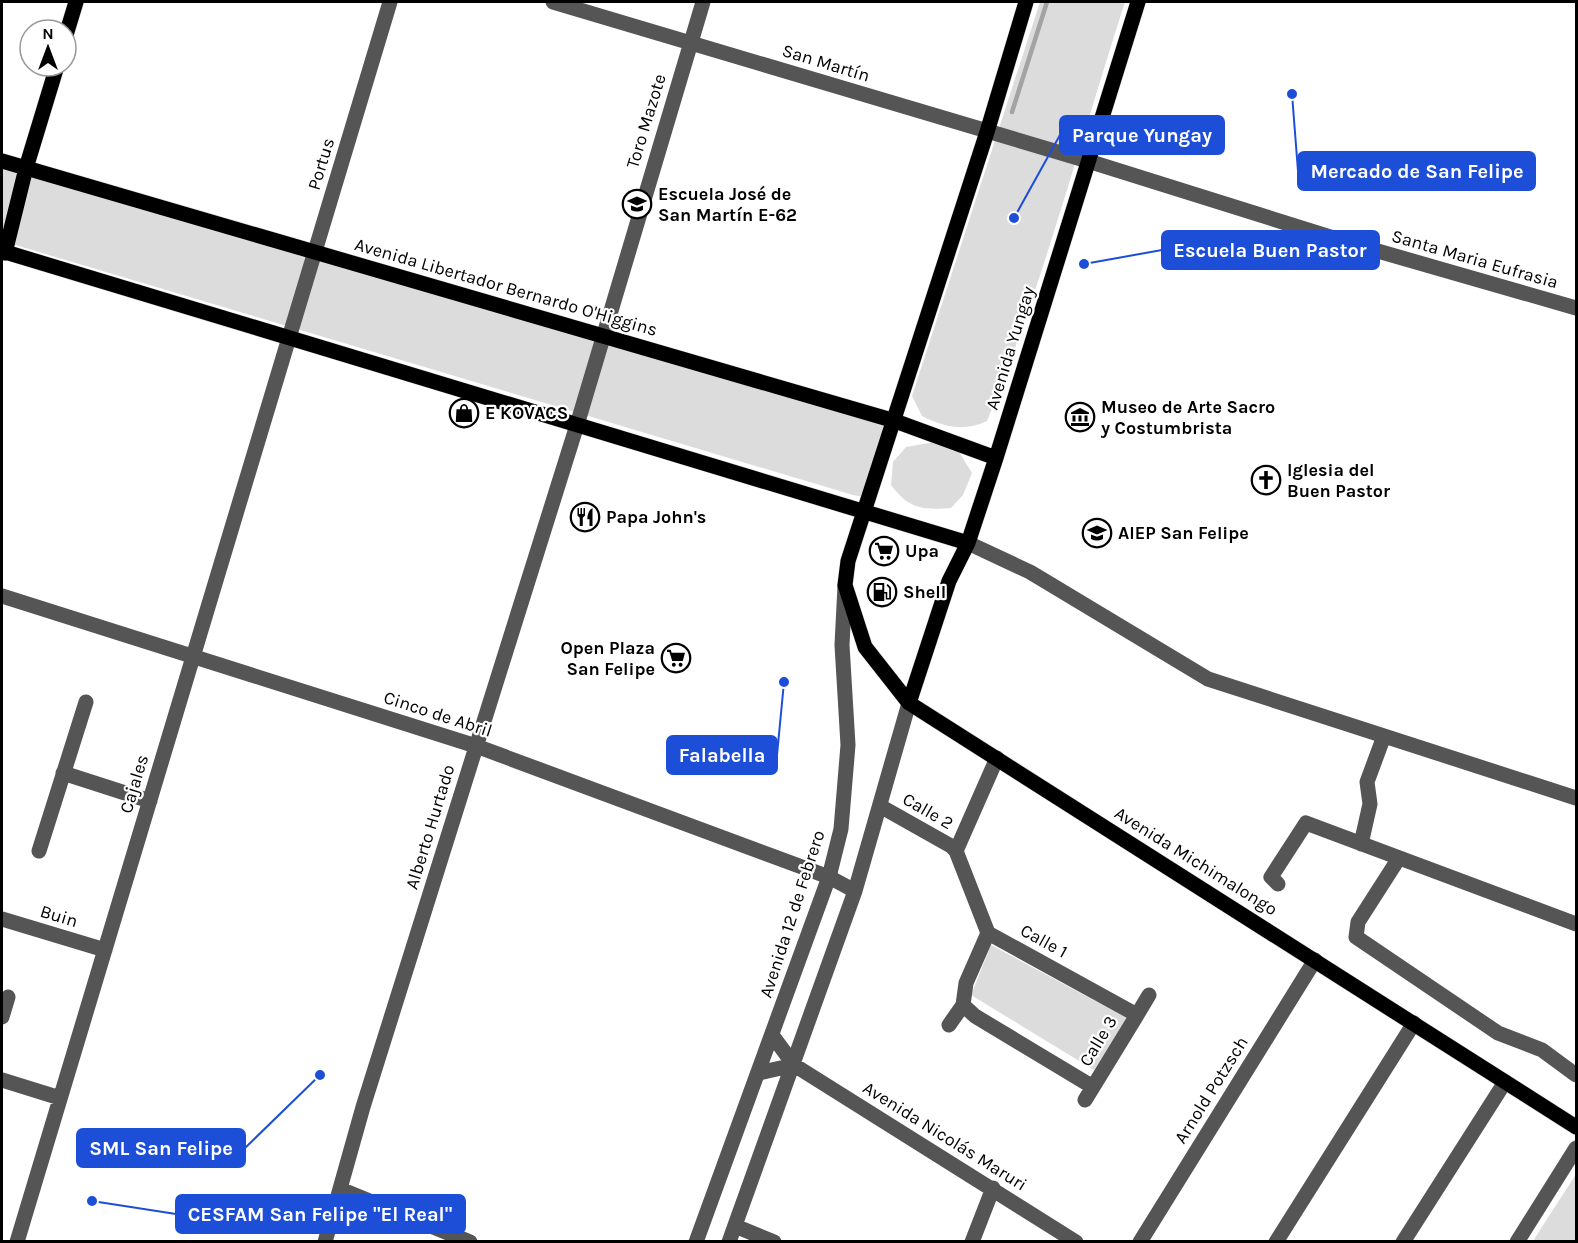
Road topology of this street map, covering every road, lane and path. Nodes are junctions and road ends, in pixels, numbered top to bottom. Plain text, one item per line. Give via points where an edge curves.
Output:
1 (76, 2) edge
2 (390, 2) edge
3 (553, 2) edge
4 (703, 2) edge
5 (1026, 2) edge
6 (1138, 2) edge
7 (71, 18) edge
8 (690, 43) junction
9 (53, 78) edge
10 (987, 132) junction
11 (2, 161) edge
12 (1088, 161) junction
13 (26, 168) junction
14 (315, 252) junction
15 (3, 257) edge
16 (1576, 308) edge
17 (603, 336) junction
18 (289, 338) junction
19 (895, 421) junction
20 (577, 425) junction
21 (996, 458) junction
22 (866, 512) junction
23 (968, 543) junction
24 (845, 585) junction
25 (2, 596) edge
26 (193, 657) junction
27 (86, 702) dead end
28 (909, 703) junction
29 (1384, 736) junction
30 (476, 746) junction
31 (997, 758) junction
32 (63, 773) junction
33 (1576, 798) edge
34 (150, 801) junction
35 (880, 806) junction
36 (1361, 844) junction
37 (39, 851) dead end
38 (956, 851) junction
39 (1399, 858) junction
40 (829, 877) junction
41 (1278, 884) dead end
42 (855, 891) junction
43 (2, 919) edge
44 (1576, 924) edge
45 (988, 933) junction
46 (105, 950) junction
47 (1315, 960) junction
48 (1149, 995) dead end
49 (8, 997) dead end
50 (963, 1005) junction
51 (1137, 1015) junction
52 (2, 1017) edge
53 (1414, 1023) junction
54 (949, 1024) dead end
55 (772, 1035) junction
56 (794, 1065) junction
57 (759, 1073) junction
58 (1576, 1075) edge
59 (2, 1080) edge
60 (1505, 1082) junction
61 (60, 1098) junction
62 (1576, 1127) edge
63 (1576, 1148) edge
64 (993, 1188) junction
65 (340, 1189) junction
66 (735, 1226) junction
67 (17, 1242) edge
68 (325, 1242) edge
69 (470, 1242) edge
70 (696, 1242) edge
71 (729, 1242) edge
72 (774, 1242) edge
73 (972, 1242) edge
74 (1076, 1242) edge
75 (1140, 1242) edge
76 (1276, 1242) edge
77 (1403, 1242) edge
78 (1517, 1242) edge

1 - 7 main road
2 - 14 street, Portus
3 - 8 street, San Martín
4 - 8 street, Toro Mazote
5 - 10 main road
6 - 12 main road, Avenida Yungay
8 - 10 street, San Martín
8 - 17 street, Toro Mazote
9 - 13 main road
10 - 12 street, San Martín
10 - 19 main road
11 - 13 main road, Avenida Libertador Bernardo O'Higgins
12 - 16 street, Santa Maria Eufrasia via 1343,241
12 - 21 main road, Avenida Yungay
13 - 14 main road, Avenida Libertador Bernardo O'Higgins
13 - 15 main road
14 - 17 main road, Avenida Libertador Bernardo O'Higgins
14 - 18 street, Portus
15 - 18 main road
17 - 19 main road, Avenida Libertador Bernardo O'Higgins
17 - 20 street, Toro Mazote
18 - 20 main road
18 - 26 street, Cajales
19 - 21 main road, Avenida Libertador Bernardo O'Higgins
19 - 22 main road
20 - 22 main road
20 - 30 street, Alberto Hurtado
21 - 23 main road, Avenida Yungay
22 - 23 main road
22 - 24 main road via 848,561
23 - 28 main road, Avenida Yungay via 949,581
23 - 29 street via 1030,572 1208,679
24 - 28 main road, Avenida Michimalongo via 866,647
24 - 40 street, Avenida 12 de Febrero via 842,645 848,745 841,829
25 - 26 street, Cinco de Abril
26 - 30 street, Cinco de Abril
26 - 34 street, Cajales
27 - 32 street
28 - 31 main road, Avenida Michimalongo
28 - 35 street
29 - 33 street
29 - 36 street via 1366,782 1370,804
30 - 40 street, Cinco de Abril
30 - 65 street, Alberto Hurtado
31 - 38 street
31 - 47 main road, Avenida Michimalongo
32 - 34 street
32 - 37 street
34 - 46 street, Cajales
35 - 38 street, Calle 2
35 - 42 street
36 - 39 street
36 - 41 street via 1306,823 1271,877
38 - 45 street
39 - 44 street
39 - 58 street via 1358,922 1356,937 1498,1033 1542,1050
40 - 42 street, Cinco de Abril
40 - 55 street, Avenida 12 de Febrero
42 - 56 street
43 - 46 street, Buin
45 - 50 street via 966,983
45 - 51 street, Calle 1
46 - 61 street, Cajales
47 - 53 main road, Avenida Michimalongo
47 - 75 street, Arnold Potzsch
48 - 51 street
49 - 52 street
50 - 51 street, Calle 3 via 1089,1093
50 - 54 street
53 - 60 main road, Avenida Michimalongo
53 - 76 street
55 - 56 street, Avenida Nicolás Maruri
55 - 57 street, Avenida 12 de Febrero
56 - 57 street
56 - 64 street, Avenida Nicolás Maruri
56 - 66 street
57 - 70 street, Avenida 12 de Febrero
59 - 61 street
60 - 62 main road, Avenida Michimalongo
60 - 77 street
61 - 67 street, Cajales
63 - 78 street
64 - 73 street
64 - 74 street, Avenida Nicolás Maruri
65 - 68 street, Alberto Hurtado
65 - 69 street
66 - 71 street
66 - 72 street

